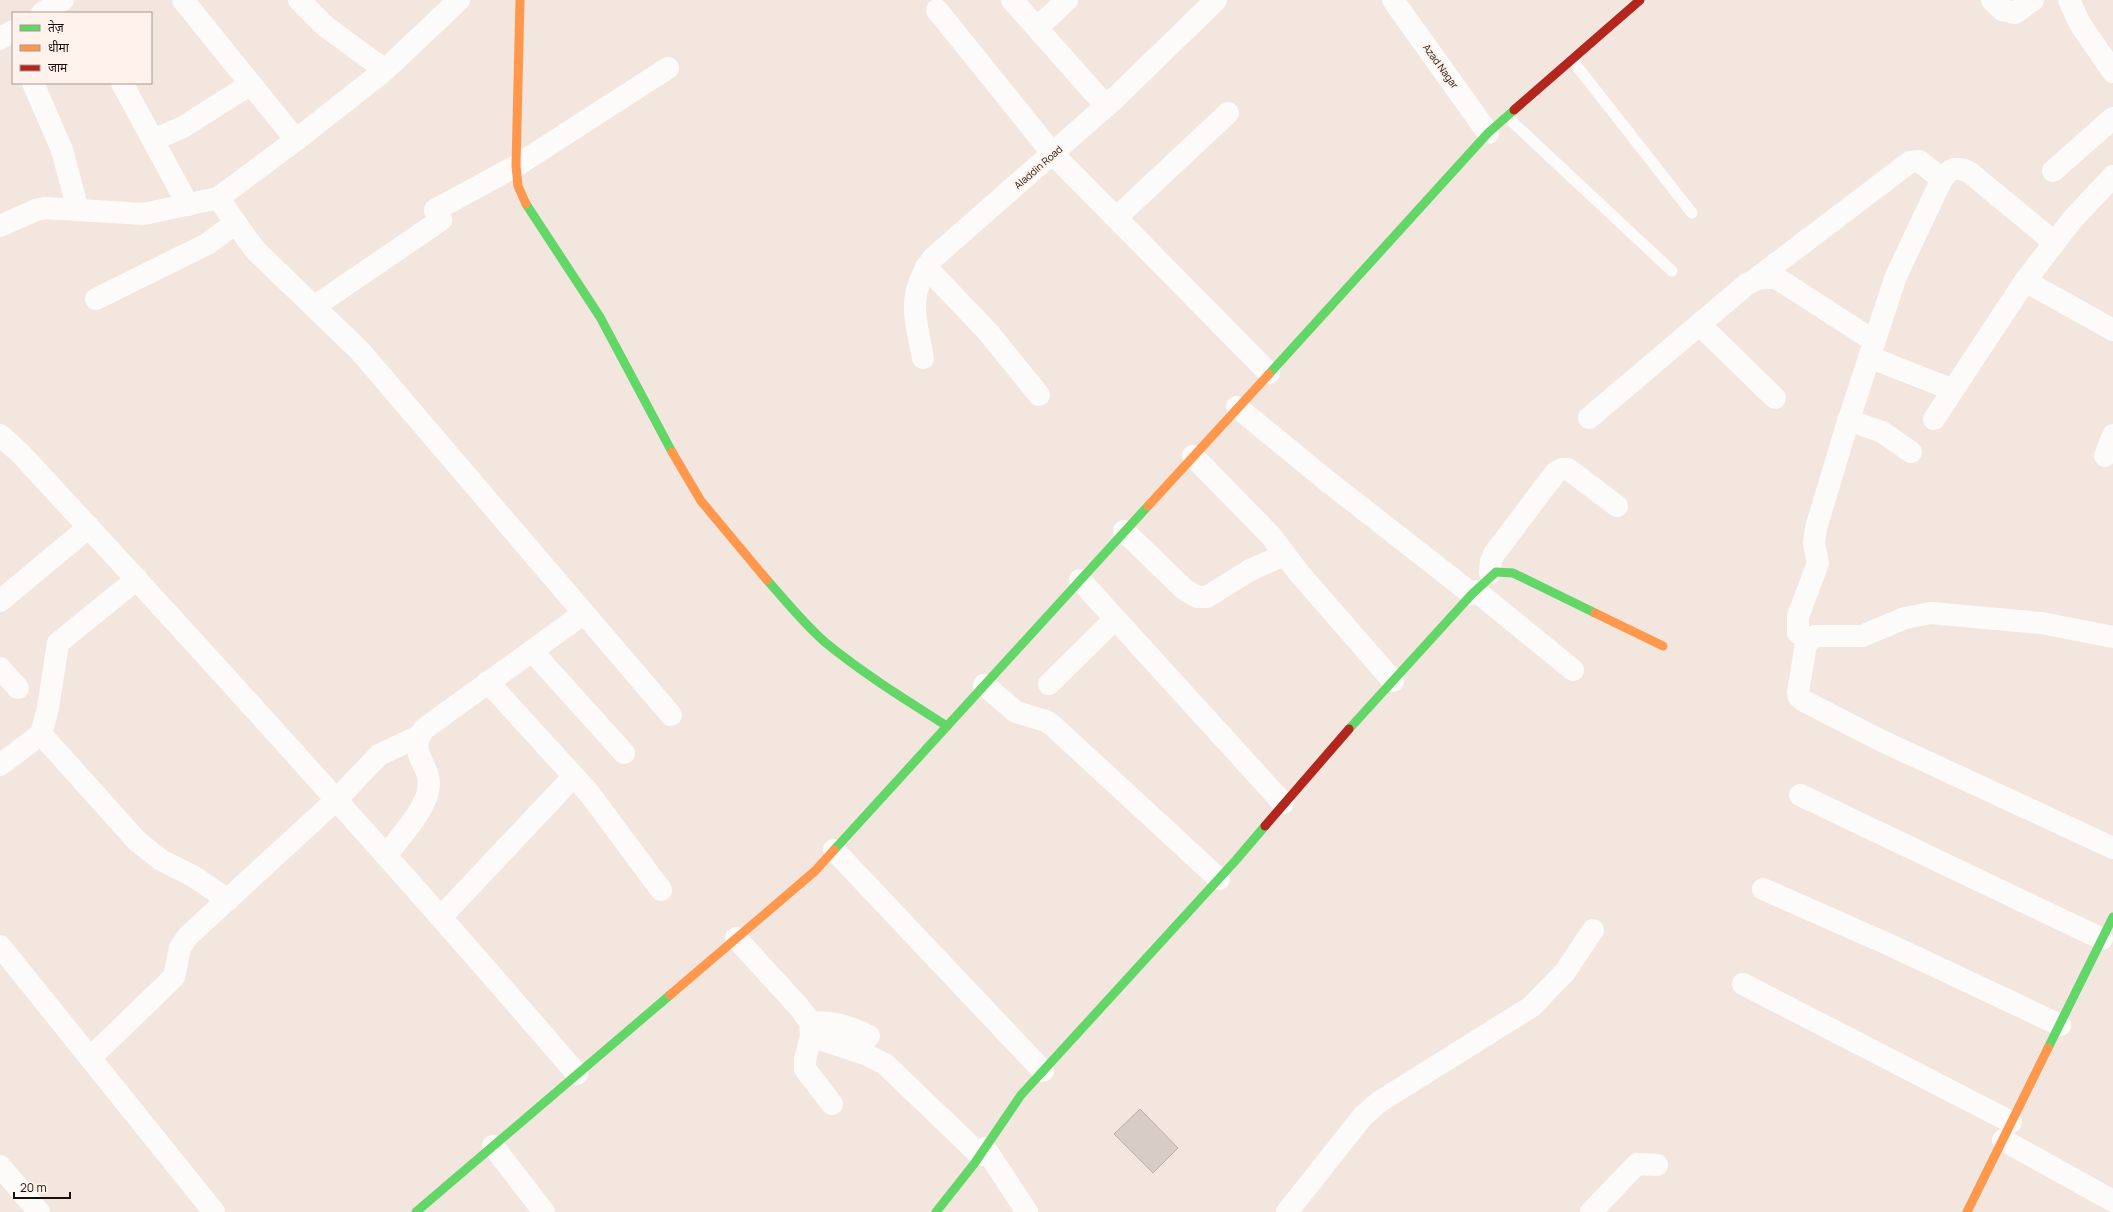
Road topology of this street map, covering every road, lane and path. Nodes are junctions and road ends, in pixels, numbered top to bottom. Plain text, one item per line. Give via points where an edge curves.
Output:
1 (63, 0) edge
2 (182, 0) edge
3 (299, 0) edge
4 (459, 0) edge
5 (520, 0) edge
6 (1012, 0) edge
7 (1067, 0) edge
8 (1216, 0) edge
9 (1393, 0) edge
10 (1640, 0) edge
11 (1992, 0) edge
12 (2033, 0) edge
13 (2069, 0) edge
14 (937, 10) dead end
15 (44, 12) edge
16 (1037, 28) junction
17 (1572, 60) junction
18 (668, 68) dead end
19 (385, 70) junction
20 (2113, 72) edge
21 (33, 84) edge
22 (123, 84) edge
23 (251, 84) junction
24 (1106, 106) junction
25 (1228, 113) dead end
26 (1507, 117) junction
27 (2113, 118) edge
28 (1488, 132) junction
29 (153, 140) junction
30 (296, 140) junction
31 (1053, 154) junction
32 (516, 166) junction
33 (2053, 171) dead end
34 (2113, 176) edge
35 (1942, 180) junction
36 (218, 198) junction
37 (188, 205) junction
38 (78, 210) junction
39 (1692, 213) dead end
40 (1116, 218) junction
41 (236, 223) junction
42 (0, 226) edge
43 (2054, 242) junction
44 (926, 267) junction
45 (1672, 271) dead end
46 (1757, 278) junction
47 (2025, 281) junction
48 (96, 300) dead end
49 (315, 306) junction
50 (1700, 325) junction
51 (2113, 330) edge
52 (1871, 349) junction
53 (923, 358) dead end
54 (1269, 373) junction
55 (1953, 390) junction
56 (1039, 395) dead end
57 (1775, 398) dead end
58 (1238, 407) junction
59 (1589, 418) dead end
60 (1934, 419) dead end
61 (1848, 420) junction
62 (0, 435) edge
63 (2113, 435) edge
64 (1911, 452) dead end
65 (1194, 456) junction
66 (2105, 456) dead end
67 (1617, 506) dead end
68 (89, 527) junction
69 (1124, 531) junction
70 (1284, 555) junction
71 (1490, 574) junction
72 (137, 579) junction
73 (1080, 580) junction
74 (1474, 592) junction
75 (0, 601) edge
76 (583, 614) junction
77 (1115, 619) junction
78 (2113, 637) edge
79 (1810, 639) junction
80 (1663, 646) dead end
81 (532, 650) junction
82 (0, 668) edge
83 (1573, 670) dead end
84 (488, 682) junction
85 (1392, 682) junction
86 (1049, 684) dead end
87 (984, 685) junction
88 (18, 688) dead end
89 (671, 715) dead end
90 (947, 726) junction
91 (41, 734) junction
92 (419, 736) junction
93 (624, 753) dead end
94 (0, 765) edge
95 (574, 776) junction
96 (1800, 795) dead end
97 (336, 800) junction
98 (1283, 804) junction
99 (2113, 848) edge
100 (834, 850) junction
101 (386, 855) junction
102 (1219, 879) junction
103 (1763, 889) dead end
104 (661, 890) dead end
105 (228, 900) junction
106 (442, 916) junction
107 (2113, 917) edge
108 (1593, 930) dead end
109 (736, 938) junction
110 (2102, 939) junction
111 (0, 946) edge
112 (1743, 984) dead end
113 (2060, 1025) junction
114 (810, 1029) junction
115 (869, 1036) dead end
116 (90, 1058) junction
117 (1042, 1071) junction
118 (577, 1074) junction
119 (832, 1104) dead end
120 (2007, 1131) junction
121 (493, 1146) junction
122 (983, 1152) junction
123 (1658, 1165) dead end
124 (0, 1166) edge
125 (2113, 1201) edge
126 (39, 1212) edge
127 (214, 1212) edge
128 (416, 1212) edge
129 (544, 1212) edge
130 (936, 1212) edge
131 (1027, 1212) edge
132 (1287, 1212) edge
133 (1591, 1212) edge
134 (1967, 1212) edge

1 - 15 street
2 - 23 street
3 - 19 street via 325,26
4 - 19 street
5 - 32 street
6 - 16 street
7 - 16 street
8 - 24 street, Aladdin Road
9 - 28 street, Azad Nagar
10 - 17 street
11 - 12 street via 2002,10 2015,13
13 - 20 street via 2080,24
14 - 31 street
16 - 24 street
17 - 26 street
17 - 39 lane
18 - 32 street
19 - 30 street
21 - 38 street via 62,150
22 - 29 street
23 - 29 street via 183,127
23 - 30 street
24 - 31 street, Aladdin Road
25 - 40 street
26 - 28 street
26 - 45 lane
27 - 33 street
28 - 54 street
29 - 37 street
30 - 36 street
31 - 40 street
31 - 44 street, Aladdin Road via 950,242
32 - 49 street via 438,215
32 - 90 street via 518,186 527,208 600,317 683,473 701,501 751,562 825,642 867,675
34 - 43 street
35 - 43 street via 1949,170 1958,167 1969,172
35 - 46 street via 1918,161 1910,162
35 - 52 street via 1896,276
36 - 37 street
36 - 41 street
37 - 38 street via 134,215
38 - 42 street via 45,208
40 - 54 street
41 - 48 street via 207,244
41 - 49 street via 270,267
43 - 47 street
44 - 53 street, Aladdin Road via 914,308
44 - 56 street via 988,332
46 - 50 street
46 - 52 street via 1778,279
47 - 51 street
47 - 55 street
49 - 76 street via 365,357
50 - 57 street
50 - 59 street
52 - 55 street
52 - 61 street
54 - 58 street
55 - 60 street
58 - 65 street
58 - 74 street via 1326,480
61 - 64 street via 1882,432
61 - 79 street via 1816,528 1816,573 1797,622 1798,633
62 - 68 street
63 - 66 street
65 - 69 street
65 - 70 street via 1257,520
67 - 71 street via 1568,469 1556,472 1500,545 1491,561
68 - 72 street
68 - 75 street
69 - 70 street via 1184,589 1201,598 1212,595 1250,570
69 - 73 street
70 - 85 street
71 - 74 street via 1484,584
71 - 80 street via 1497,570 1513,573
72 - 91 street via 58,643 48,708
72 - 97 street
73 - 77 street
73 - 87 street
74 - 83 street
74 - 85 street
76 - 81 street
76 - 89 street
77 - 86 street
77 - 98 street
78 - 79 street via 2041,623 1931,613 1905,618 1862,636 1822,635
79 - 99 street via 1806,644 1798,692 1804,701 1882,741
81 - 84 street
81 - 93 street
82 - 88 street
84 - 92 street via 424,729
84 - 95 street
85 - 98 street
87 - 90 street
87 - 102 street via 1016,712 1052,725
90 - 100 street
91 - 94 street
91 - 105 street via 137,841 161,860 193,876
92 - 97 street via 379,755
92 - 101 street via 418,750 429,783 426,794 418,812
95 - 104 street
95 - 106 street
96 - 110 street
97 - 101 street
97 - 105 street
98 - 102 street
100 - 109 street via 815,871
100 - 117 street
101 - 106 street
102 - 117 street
103 - 113 street
105 - 116 street via 184,942 174,977
106 - 118 street
107 - 110 street
108 - 132 street via 1565,972 1531,1007 1380,1102 1363,1116
109 - 114 street via 799,1007
109 - 118 street
110 - 113 street
111 - 116 street
112 - 120 street
113 - 120 street
114 - 115 street via 832,1022
114 - 119 street via 805,1069
114 - 122 street via 885,1064
116 - 127 street
117 - 122 street via 1021,1095
118 - 121 street
120 - 125 street
120 - 134 street
121 - 128 street
121 - 129 street
122 - 130 street
122 - 131 street
123 - 133 street via 1637,1164
124 - 126 street

